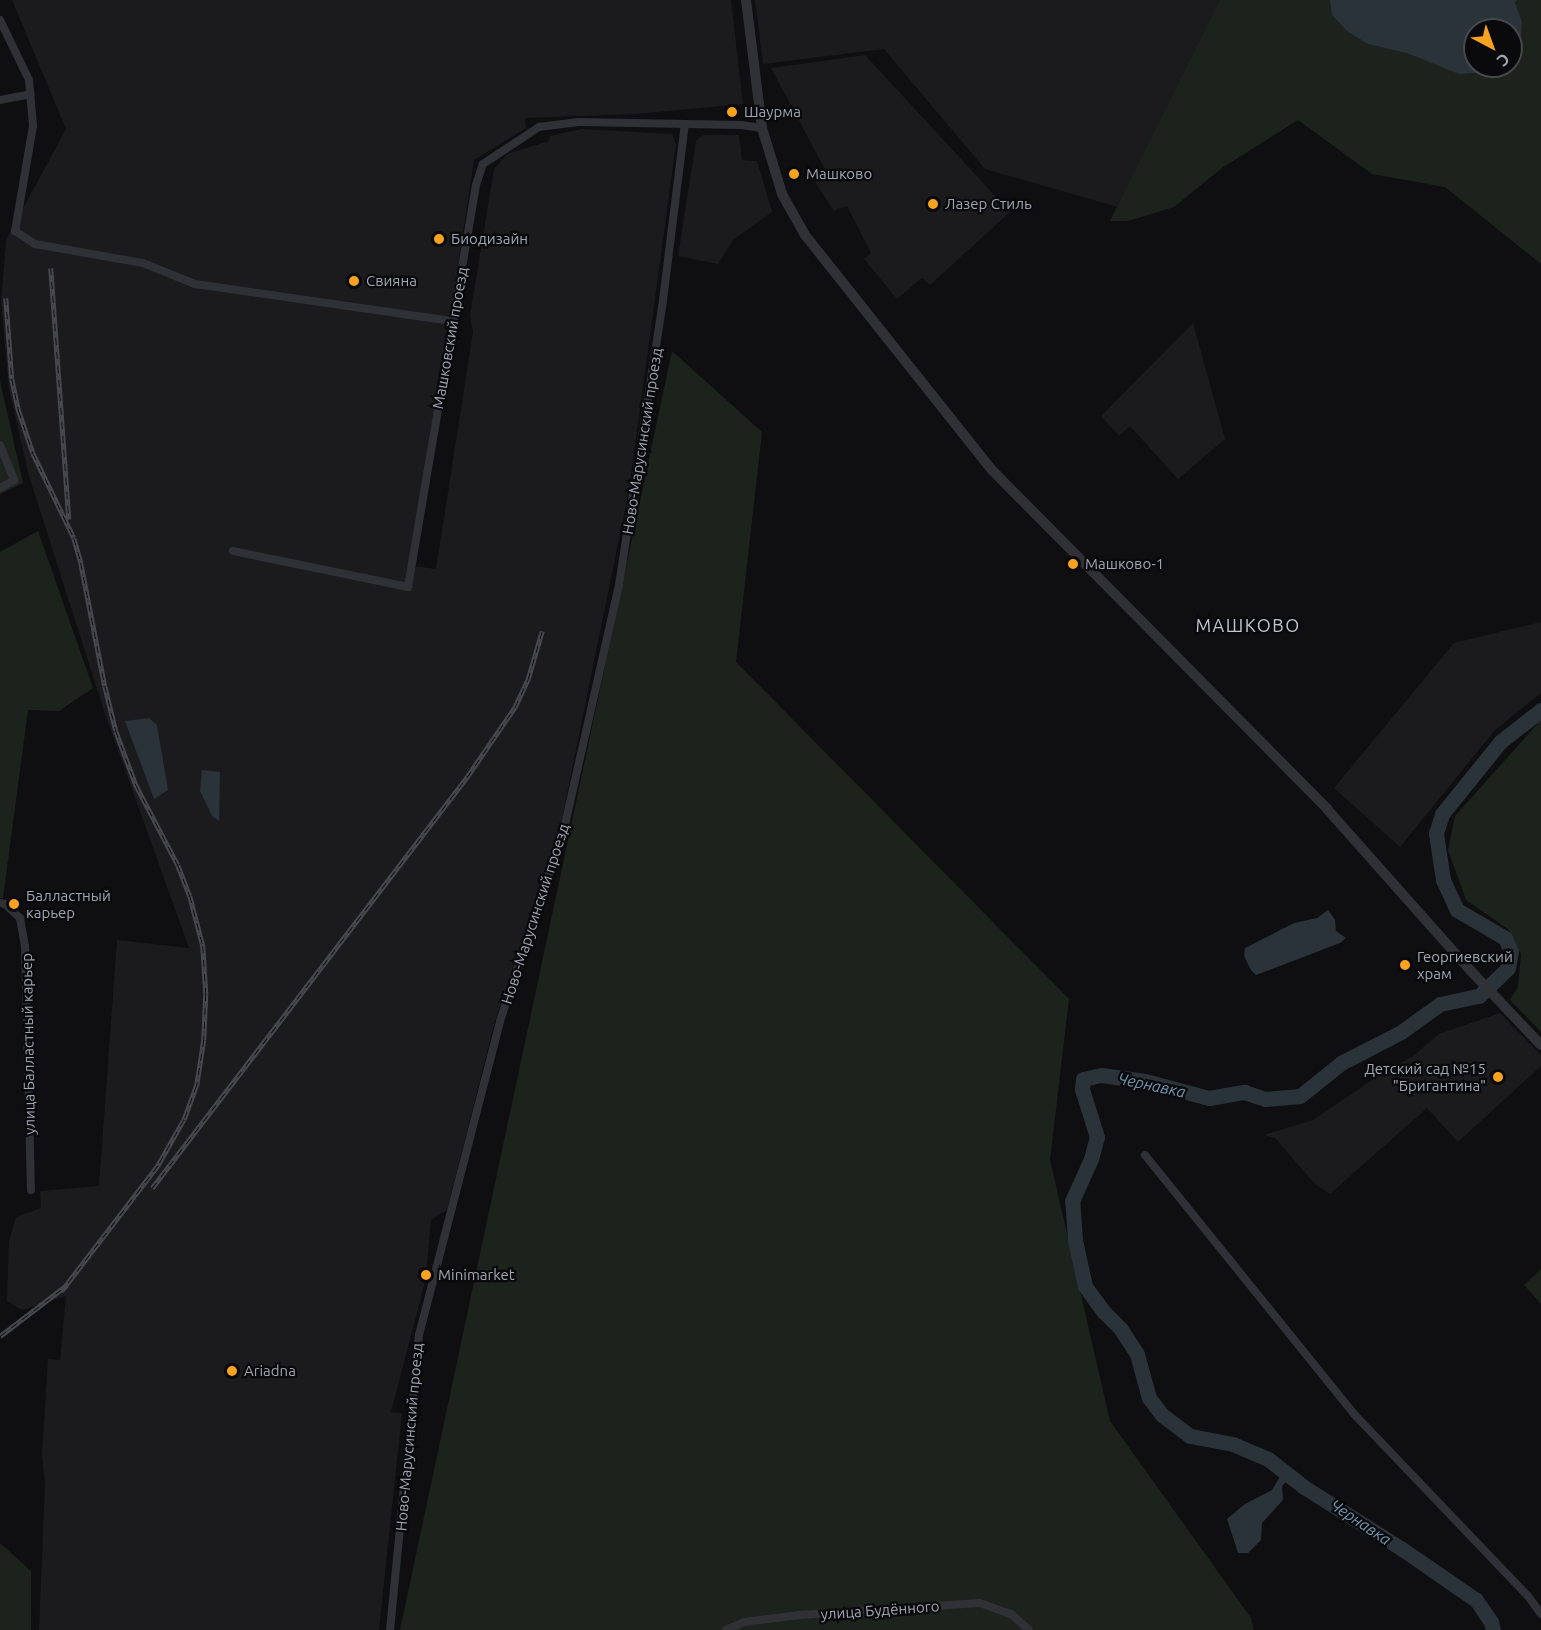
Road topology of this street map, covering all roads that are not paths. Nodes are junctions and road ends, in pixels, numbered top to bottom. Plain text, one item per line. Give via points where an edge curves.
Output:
1 (746, 0) edge
2 (0, 20) edge
3 (30, 94) junction
4 (0, 100) edge
5 (685, 124) junction
6 (762, 128) junction
7 (453, 321) junction
8 (0, 446) edge
9 (0, 488) edge
10 (233, 551) dead end
11 (2, 903) edge
12 (1541, 1045) edge
13 (1145, 1155) dead end
14 (31, 1190) dead end
15 (1541, 1614) edge
16 (390, 1630) edge
17 (726, 1630) edge
18 (1029, 1630) edge

1 - 6 street
2 - 3 street via 28,80
3 - 4 street
3 - 7 street via 33,126 15,231 35,244 143,263 195,284
5 - 6 street, Машковский проезд
5 - 7 street, Машковский проезд via 579,122 539,127 483,164 476,184
5 - 16 street, Ново-Марусинский проезд via 620,585 564,829 500,1021 419,1335
6 - 12 street via 782,194 794,219 970,446 1327,808
7 - 10 street, Машковский проезд via 408,587
8 - 9 street via 14,480
11 - 14 street, улица Балластный карьер via 20,918 26,946
13 - 15 street via 1353,1413
17 - 18 street, улица Будённого via 744,1622 800,1615 980,1603 1011,1614

